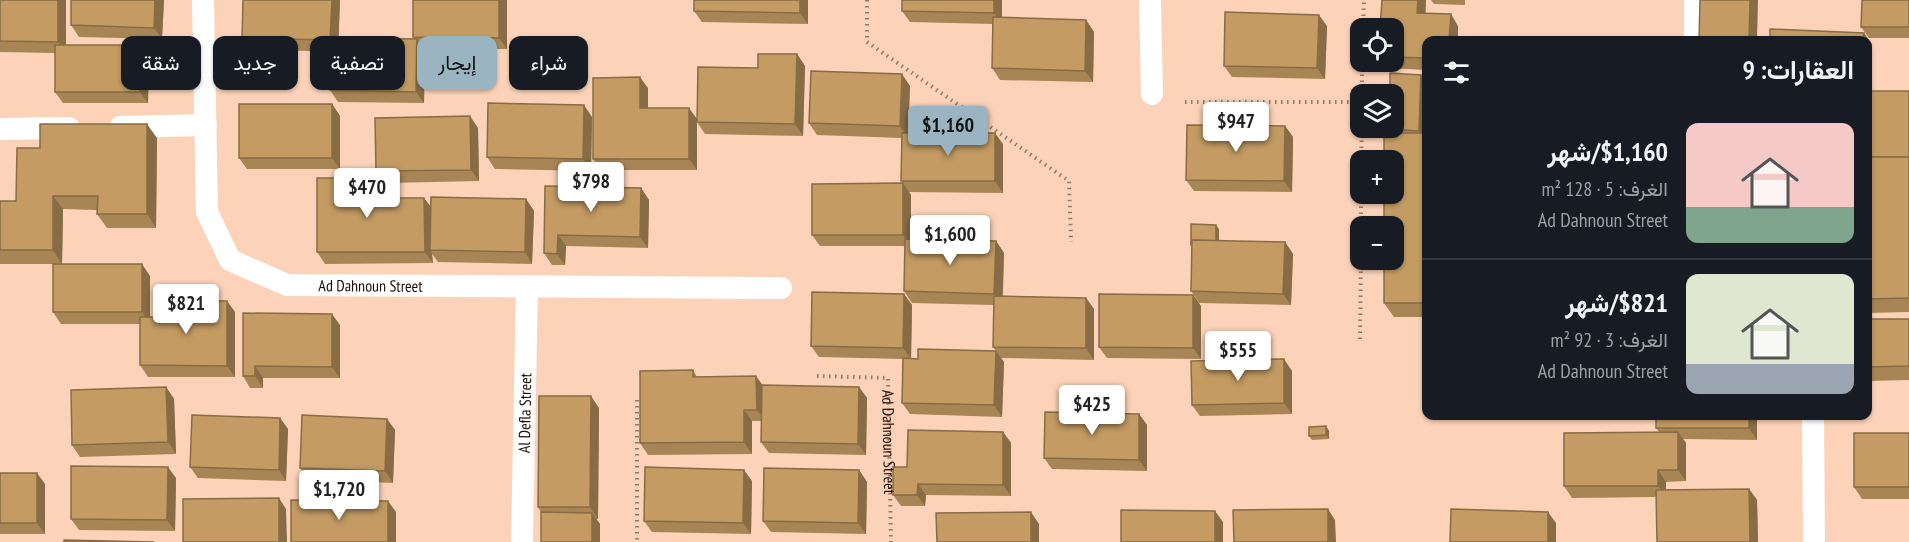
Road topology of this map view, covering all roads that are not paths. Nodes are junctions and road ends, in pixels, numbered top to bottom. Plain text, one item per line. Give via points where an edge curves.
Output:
1 (203, 0) edge
2 (1150, 0) edge
3 (1695, 0) edge
4 (1695, 36) edge
5 (1152, 94) dead end
6 (206, 125) junction
7 (0, 129) edge
8 (527, 285) junction
9 (781, 288) dead end
10 (1813, 420) edge
11 (522, 542) edge
12 (1814, 542) edge

1 - 6 street, Ad Dahnoun Street
2 - 5 street
3 - 4 street
6 - 7 street
6 - 8 street, Ad Dahnoun Street via 207,212 230,260 287,285
8 - 9 street, Ad Dahnoun Street
8 - 11 street, Al Defla Street
10 - 12 street

